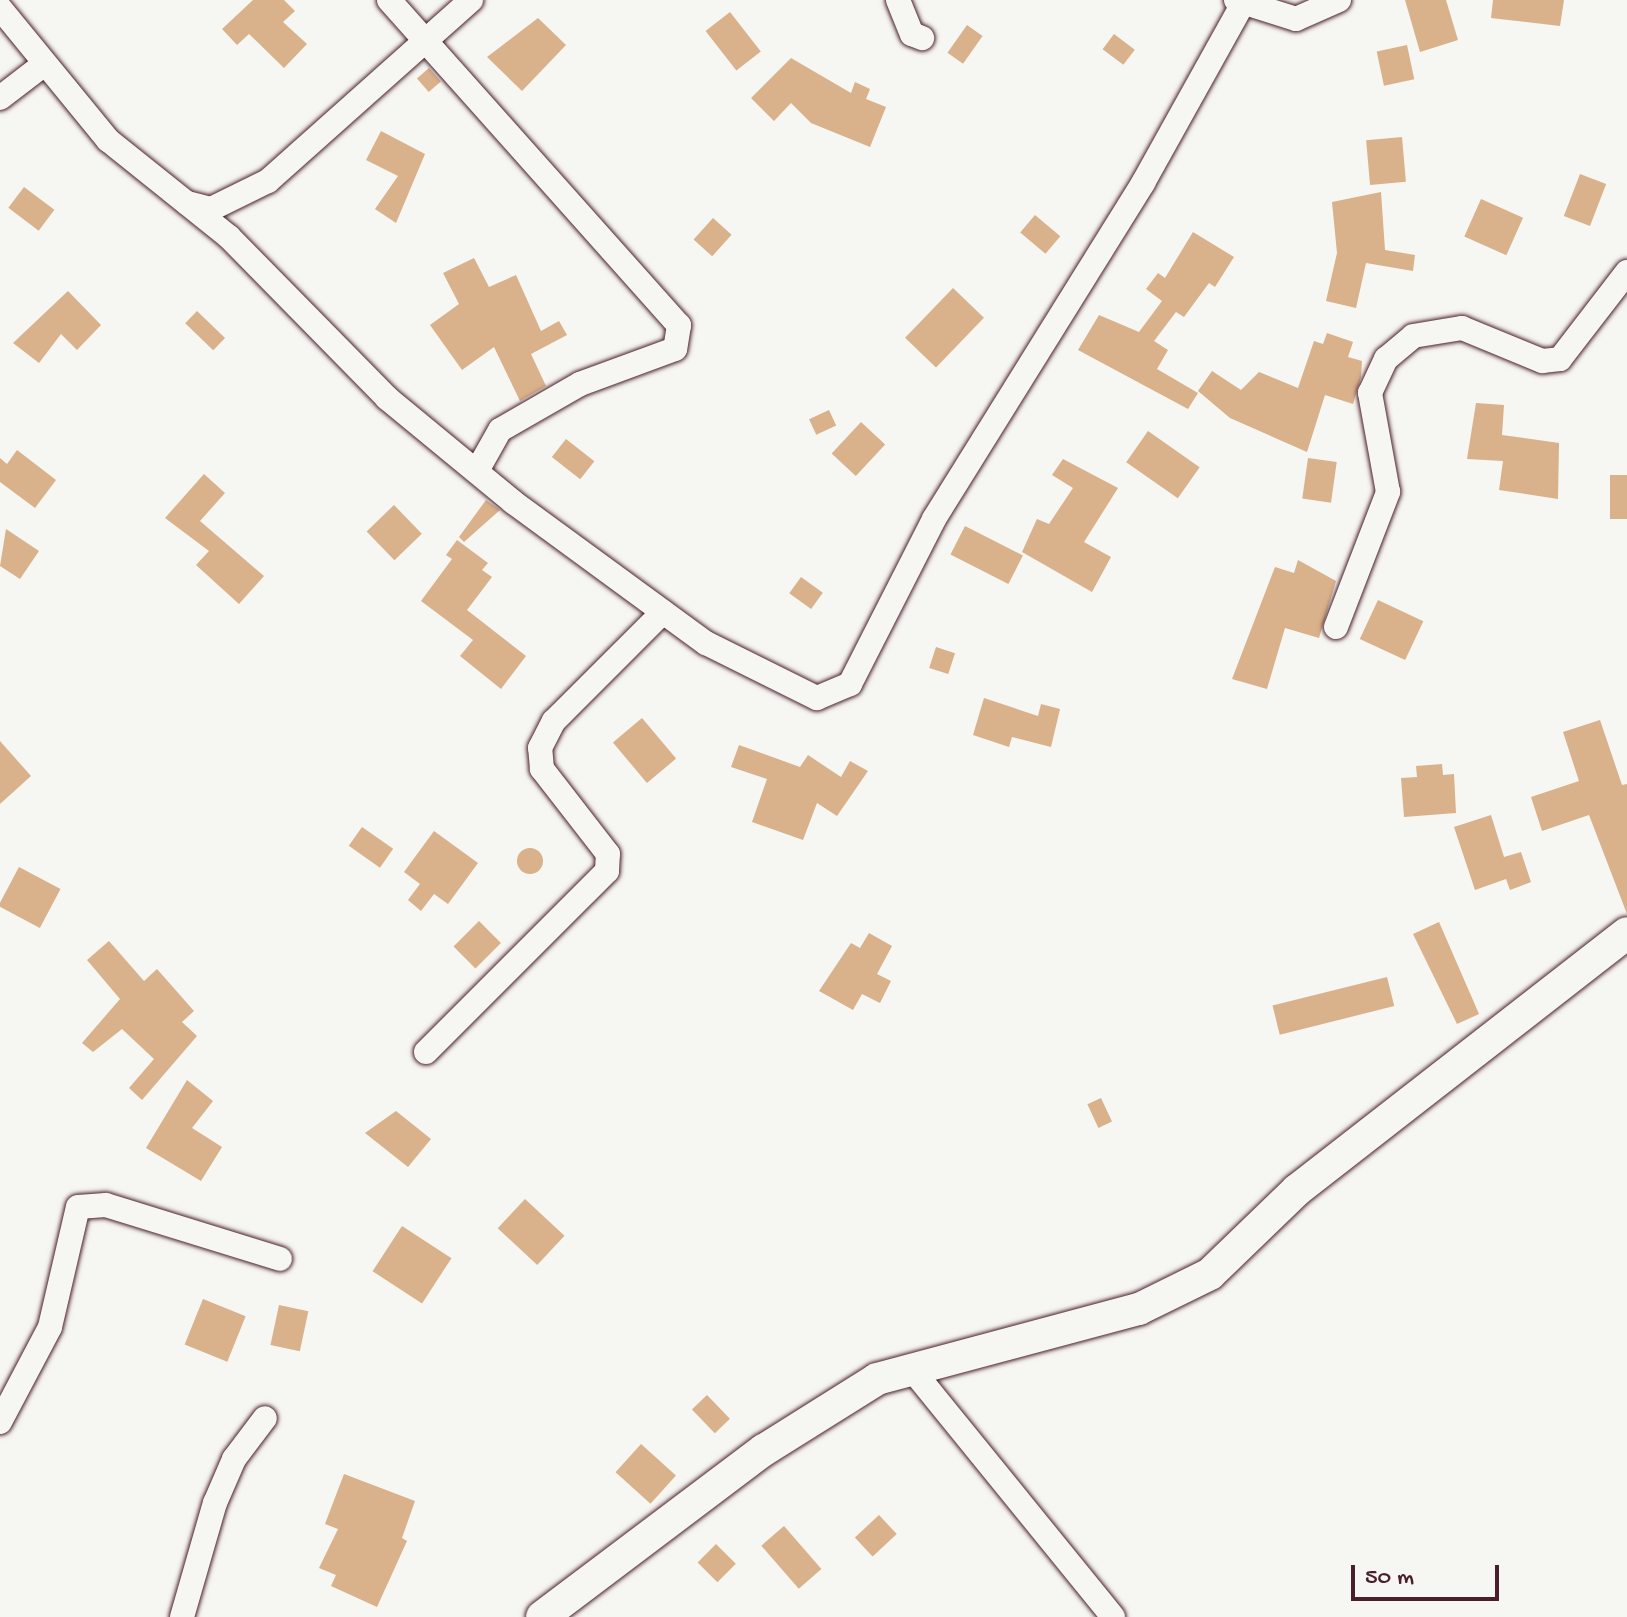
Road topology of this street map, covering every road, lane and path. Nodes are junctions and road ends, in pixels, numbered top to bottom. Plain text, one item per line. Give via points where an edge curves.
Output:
1 (389, 0) edge
2 (471, 0) edge
3 (898, 0) edge
4 (1339, 0) edge
5 (1241, 1) edge
6 (0, 8) edge
7 (922, 38) dead end
8 (427, 45) junction
9 (43, 65) junction
10 (0, 98) edge
11 (182, 201) junction
12 (1627, 272) edge
13 (477, 471) junction
14 (663, 612) junction
15 (1336, 627) dead end
16 (1627, 933) edge
17 (426, 1052) dead end
18 (280, 1259) dead end
19 (910, 1367) junction
20 (265, 1418) dead end
21 (0, 1422) edge
22 (182, 1617) edge
23 (542, 1617) edge
24 (1113, 1617) edge

1 - 8 street
2 - 8 street
3 - 7 street via 912,34
4 - 5 street via 1296,19
5 - 14 street via 1143,183 934,519 850,684 832,696 803,695
6 - 9 street
8 - 11 street via 238,201 211,209
8 - 13 street via 679,325 681,337 675,349 525,414 500,430
9 - 10 street
9 - 11 street via 108,140
11 - 13 street via 229,237 387,398
12 - 15 street via 1560,359 1518,354 1462,328 1413,336 1386,359 1370,393 1388,492
13 - 14 street
14 - 17 street via 554,721 540,748 542,769 608,854 607,871
16 - 19 street via 1297,1190 1210,1274 1139,1309
18 - 21 street via 106,1205 78,1207 50,1327
19 - 23 street via 877,1379 764,1450
19 - 24 street
20 - 22 street via 234,1459 215,1503

